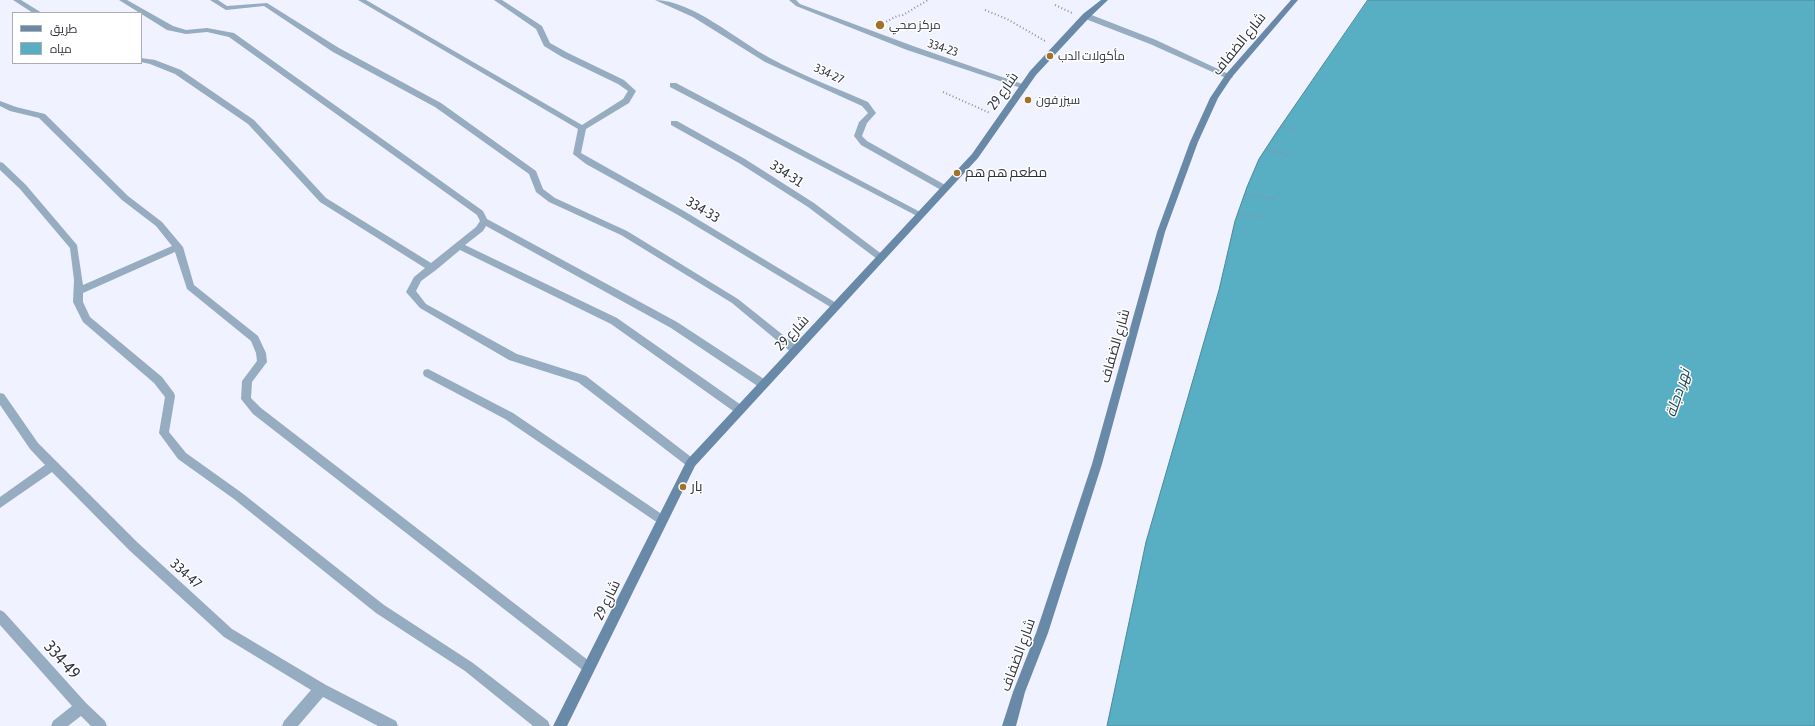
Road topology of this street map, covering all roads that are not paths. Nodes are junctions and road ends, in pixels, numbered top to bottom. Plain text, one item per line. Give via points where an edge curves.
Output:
1 (16, 0) edge
2 (122, 0) edge
3 (213, 0) edge
4 (361, 0) edge
5 (497, 0) edge
6 (658, 0) edge
7 (792, 0) edge
8 (1105, 0) edge
9 (1296, 0) edge
10 (36, 12) edge
11 (1084, 17) junction
12 (142, 60) edge
13 (1228, 76) junction
14 (673, 85) dead end
15 (1024, 86) junction
16 (0, 102) edge
17 (674, 123) dead end
18 (582, 128) junction
19 (0, 165) edge
20 (944, 188) junction
21 (920, 214) junction
22 (484, 220) junction
23 (459, 246) junction
24 (178, 247) junction
25 (880, 257) junction
26 (433, 268) junction
27 (78, 291) junction
28 (835, 306) junction
29 (795, 350) junction
30 (428, 373) dead end
31 (763, 384) junction
32 (0, 397) edge
33 (740, 410) junction
34 (690, 463) junction
35 (53, 465) junction
36 (0, 503) edge
37 (662, 520) junction
38 (0, 616) edge
39 (588, 668) junction
40 (321, 689) junction
41 (81, 707) junction
42 (58, 726) edge
43 (100, 726) edge
44 (289, 726) edge
45 (392, 726) edge
46 (543, 726) edge
47 (560, 726) edge
48 (1009, 726) edge

1 - 10 street
2 - 22 street via 170,28 186,32 207,30 231,35 480,213
3 - 29 street via 226,8 265,4 336,50 438,105 533,173 539,190 552,200 624,233 735,301
4 - 18 street
5 - 18 street via 539,28 547,44 621,82 632,91 626,101
6 - 20 street, 334-27 via 696,15 768,60 865,104 872,113 863,122 858,136 864,143
7 - 15 street, 334-23 via 798,5 910,48
8 - 11 street, شارع 29
9 - 13 street, شارع الضفاف
11 - 13 street via 1153,42
11 - 15 street, شارع 29
12 - 26 street via 178,72 251,122 323,200
13 - 48 street, شارع الضفاف via 1204,119 1161,232 1097,464
14 - 21 street
15 - 20 street, شارع 29 via 975,156
16 - 24 street via 42,116 125,198 159,224
17 - 25 street, 334-31 via 742,160 805,201
18 - 28 street, 334-33 via 577,154
19 - 27 street via 23,187 74,247
20 - 21 street, شارع 29
21 - 25 street, شارع 29
22 - 23 street via 480,229
22 - 31 street via 674,325
23 - 26 street
23 - 33 street via 614,321
24 - 27 street
24 - 39 street via 190,287 256,339 262,362 247,382 246,399 257,411
25 - 28 street, شارع 29
26 - 34 street via 417,280 411,292 423,306 513,357 582,379
27 - 46 street via 78,302 86,319 158,380 170,396 164,433 182,456 238,496 380,609 469,667
28 - 29 street, شارع 29
29 - 31 street, شارع 29
30 - 37 street via 509,416
31 - 33 street, شارع 29
32 - 35 street, 334-47 via 34,446
33 - 34 street, شارع 29
34 - 37 street, شارع 29
35 - 36 street
35 - 40 street, 334-47 via 133,546 228,633
37 - 39 street, شارع 29
38 - 41 street, 334-49
39 - 47 street, شارع 29
40 - 44 street
40 - 45 street, 334-47
41 - 42 street
41 - 43 street, 334-49

